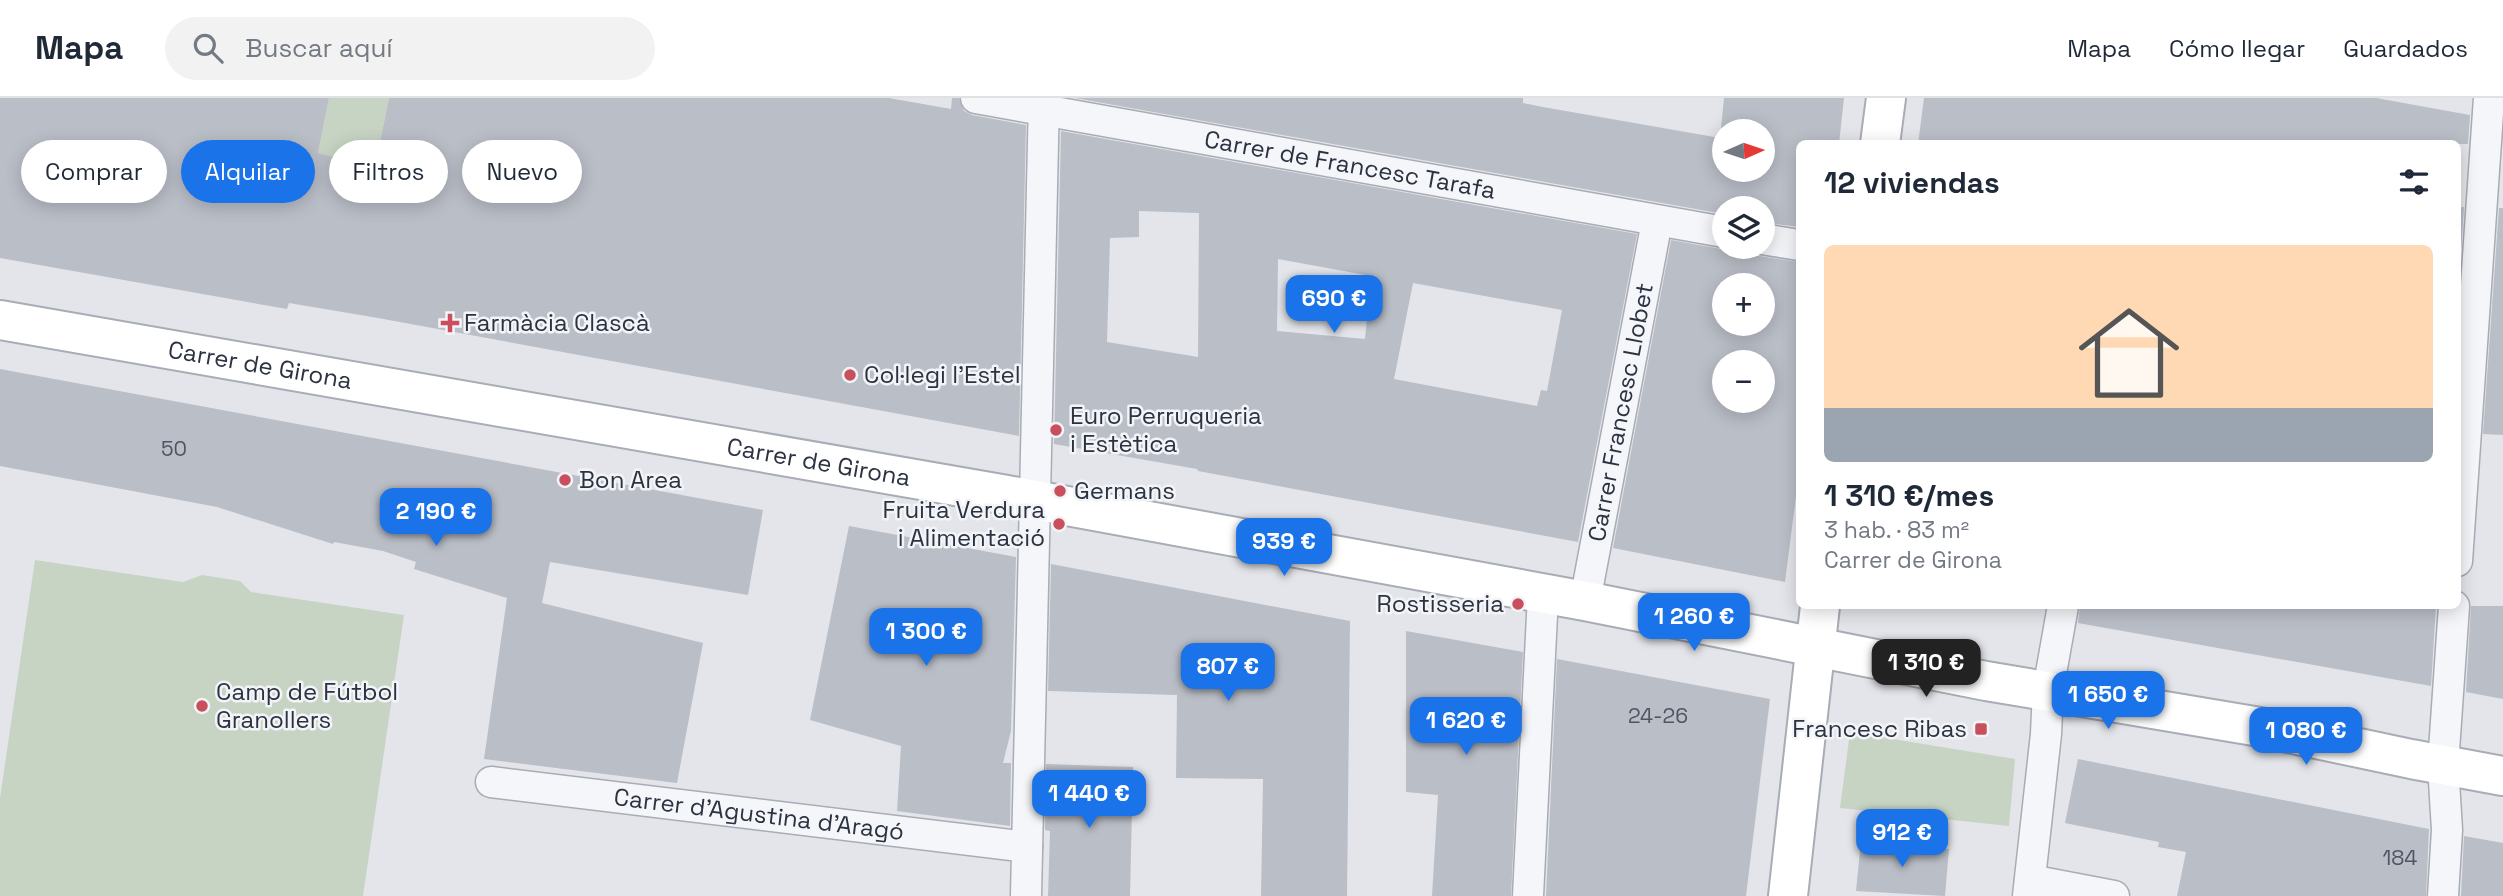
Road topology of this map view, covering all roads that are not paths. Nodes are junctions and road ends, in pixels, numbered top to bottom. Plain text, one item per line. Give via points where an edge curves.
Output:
1 (976, 98) edge
2 (1886, 98) edge
3 (2489, 98) edge
4 (1044, 104) edge
5 (1881, 140) edge
6 (1657, 221) junction
7 (1712, 230) edge
8 (1775, 241) edge
9 (1796, 245) edge
10 (0, 320) edge
11 (2464, 364) edge
12 (2461, 448) edge
13 (1036, 501) junction
14 (1543, 595) junction
15 (1585, 601) junction
16 (1820, 609) edge
17 (2062, 609) edge
18 (2454, 609) edge
19 (1815, 647) junction
20 (2048, 690) junction
21 (2443, 765) junction
22 (2503, 776) edge
23 (491, 782) dead end
24 (1027, 847) junction
25 (2029, 888) edge
26 (1026, 896) edge
27 (1528, 896) edge
28 (1788, 896) edge
29 (2114, 896) edge
30 (2443, 896) edge

1 - 4 street, Carrer de Francesc Tarafa
2 - 5 street
3 - 11 street
4 - 6 street, Carrer de Francesc Tarafa
4 - 13 street
6 - 7 street, Carrer de Francesc Tarafa
6 - 15 street, Carrer Francesc Llobet
8 - 9 street
10 - 13 street, Carrer de Girona
11 - 12 street
13 - 14 street, Carrer de Girona
13 - 24 street
14 - 15 street, Carrer de Girona
14 - 27 street
15 - 19 street, Carrer de Girona
16 - 19 street
17 - 20 street
18 - 21 street
19 - 20 street, Carrer de Girona
19 - 28 street
20 - 21 street, Carrer de Girona
20 - 25 street
21 - 22 street, Carrer de Girona
21 - 30 street via 2447,830
23 - 24 street, Carrer d'Agustina d'Aragó
24 - 26 street
25 - 29 street

